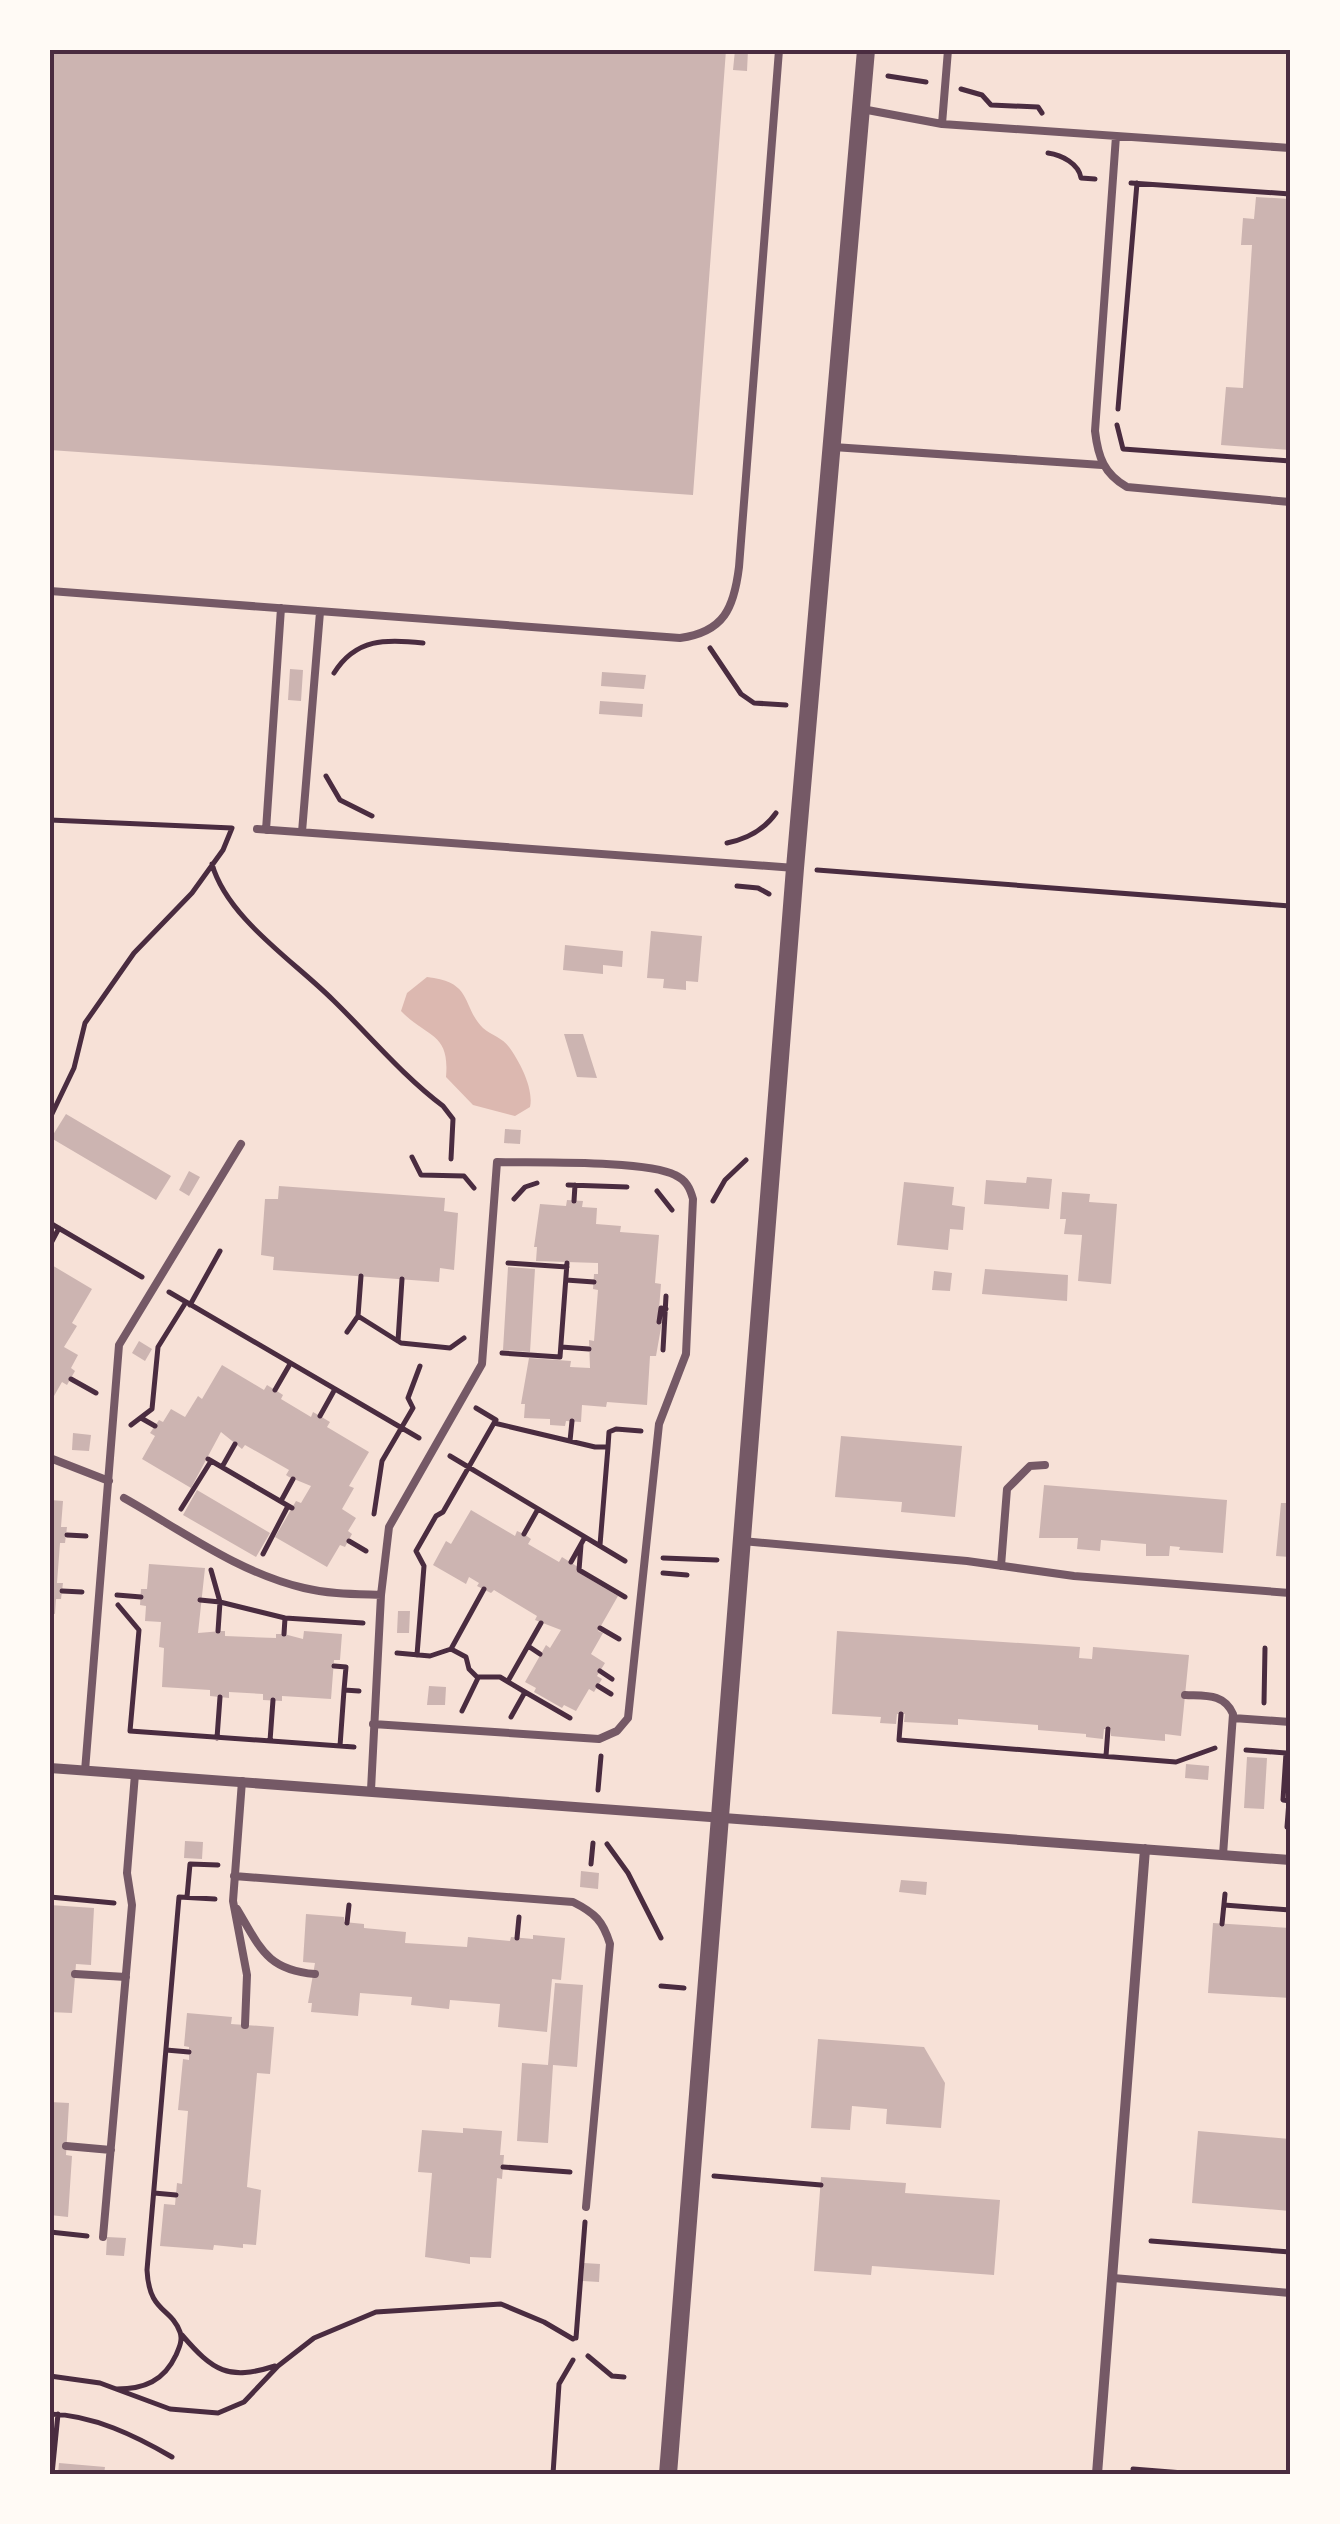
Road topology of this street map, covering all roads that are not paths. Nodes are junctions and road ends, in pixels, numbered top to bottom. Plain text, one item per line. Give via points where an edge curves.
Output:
1 (778, 50) edge
2 (866, 50) edge
3 (948, 50) edge
4 (862, 108) junction
5 (942, 124) junction
6 (1116, 136) junction
7 (1290, 148) edge
8 (833, 447) junction
9 (1102, 464) junction
10 (1290, 502) edge
11 (50, 591) edge
12 (281, 608) junction
13 (320, 612) junction
14 (302, 832) junction
15 (794, 868) junction
16 (241, 1144) dead end
17 (50, 1458) edge
18 (1045, 1465) dead end
19 (109, 1481) junction
20 (124, 1498) dead end
21 (740, 1550) junction
22 (1001, 1566) junction
23 (1290, 1593) edge
24 (382, 1595) junction
25 (1185, 1694) dead end
26 (1233, 1718) junction
27 (1290, 1722) edge
28 (374, 1724) junction
29 (50, 1768) edge
30 (86, 1771) junction
31 (135, 1774) junction
32 (242, 1782) junction
33 (371, 1790) junction
34 (721, 1818) junction
35 (1145, 1849) junction
36 (1223, 1855) junction
37 (1290, 1860) edge
38 (234, 1871) junction
39 (233, 1900) junction
40 (75, 1974) dead end
41 (314, 1974) dead end
42 (126, 1978) junction
43 (245, 2024) dead end
44 (66, 2146) dead end
45 (111, 2150) junction
46 (586, 2207) road end
47 (104, 2237) road end
48 (1113, 2278) junction
49 (1290, 2293) edge
50 (668, 2474) edge
51 (1097, 2474) edge

1 - 13 lane via 736,590 722,622 680,638
2 - 4 street
3 - 5 lane
4 - 5 lane
4 - 8 street
5 - 6 lane
6 - 7 lane
6 - 9 lane via 1095,431
8 - 9 lane
8 - 15 street
9 - 10 lane via 1127,487
11 - 12 lane
12 - 13 lane
12 - 14 lane via 262,830
13 - 14 lane
14 - 15 lane
15 - 21 street
16 - 19 lane via 118,1345
17 - 19 lane
18 - 22 lane via 1030,1466 1006,1490
19 - 30 lane
20 - 24 lane via 254,1570 306,1589
21 - 22 lane
21 - 34 street
22 - 23 lane
24 - 28 lane
24 - 28 lane via 389,1527 482,1364 498,1162 676,1175 690,1191 686,1354 658,1433 624,1726 599,1739
25 - 26 lane via 1220,1697
26 - 27 lane
26 - 36 lane
28 - 33 lane
29 - 30 street
30 - 31 street
31 - 32 street
31 - 42 lane
32 - 33 street
32 - 38 lane
33 - 34 street
34 - 35 street
34 - 50 street
35 - 36 street
35 - 48 street
36 - 37 street
38 - 39 lane
38 - 46 lane via 574,1902 595,1913 610,1944
39 - 41 lane via 269,1959
39 - 43 lane via 247,1975
40 - 42 lane
42 - 45 lane
44 - 45 lane
45 - 47 lane
48 - 49 lane
48 - 51 street

